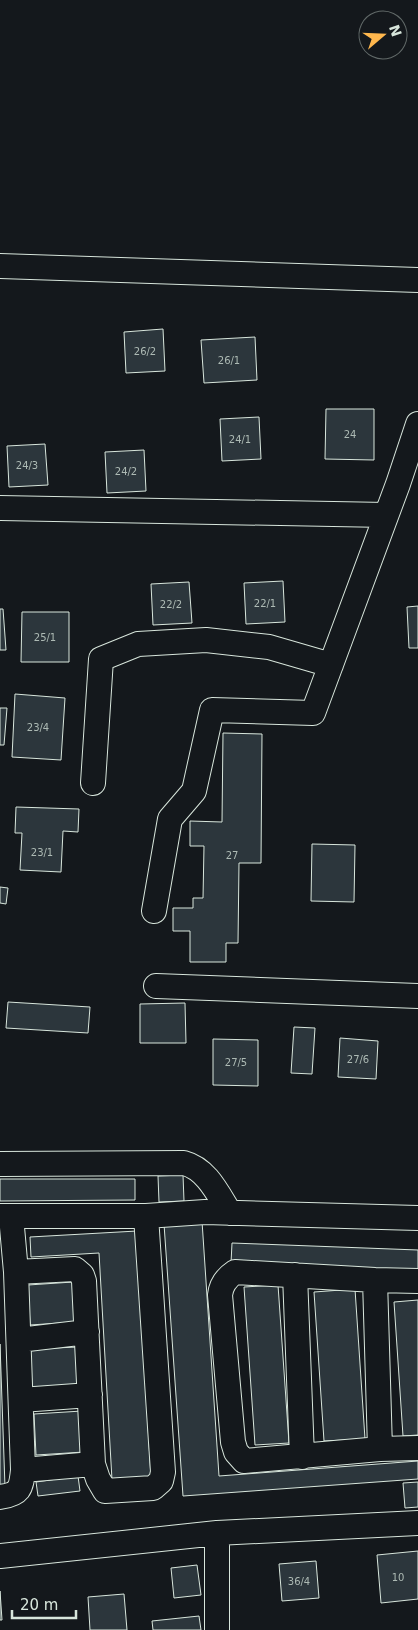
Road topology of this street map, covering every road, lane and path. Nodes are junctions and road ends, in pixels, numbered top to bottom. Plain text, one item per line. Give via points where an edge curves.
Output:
1 (0, 266) edge
2 (418, 280) edge
3 (418, 424) edge
4 (0, 508) edge
5 (386, 515) junction
6 (330, 665) junction
7 (93, 783) dead end
8 (154, 911) dead end
9 (156, 986) dead end
10 (418, 996) edge
11 (0, 1164) edge
12 (230, 1213) junction
13 (5, 1216) edge
14 (146, 1216) junction
15 (418, 1218) edge
16 (16, 1272) junction
17 (295, 1276) junction
18 (375, 1280) junction
19 (418, 1281) edge
20 (87, 1332) junction
21 (19, 1340) junction
22 (90, 1396) junction
23 (21, 1400) junction
24 (418, 1448) edge
25 (380, 1449) junction
26 (302, 1457) junction
27 (93, 1464) junction
28 (22, 1470) junction
29 (0, 1497) edge
30 (418, 1522) edge
31 (217, 1533) junction
32 (0, 1556) edge
33 (217, 1630) edge

1 - 2 lane
3 - 5 lane
4 - 5 lane
5 - 6 lane
6 - 7 lane via 269,648 206,640 138,644 101,659
6 - 8 lane via 313,713 212,710 194,791 170,819
9 - 10 lane
11 - 12 lane via 184,1163 204,1175
12 - 14 lane
12 - 15 lane
13 - 14 lane
13 - 16 lane
14 - 27 lane via 163,1472 161,1481 154,1488 105,1491
16 - 20 lane via 75,1269 84,1281
16 - 21 lane
17 - 18 lane
17 - 26 lane
17 - 26 lane via 235,1272 224,1281 220,1295 236,1452 244,1461
18 - 19 lane
18 - 25 lane
20 - 21 lane
20 - 22 lane
21 - 23 lane
22 - 23 lane
22 - 27 lane
23 - 28 lane
24 - 25 lane
25 - 26 lane
27 - 28 lane
28 - 29 lane via 18,1491
30 - 31 lane
31 - 32 lane
31 - 33 lane

